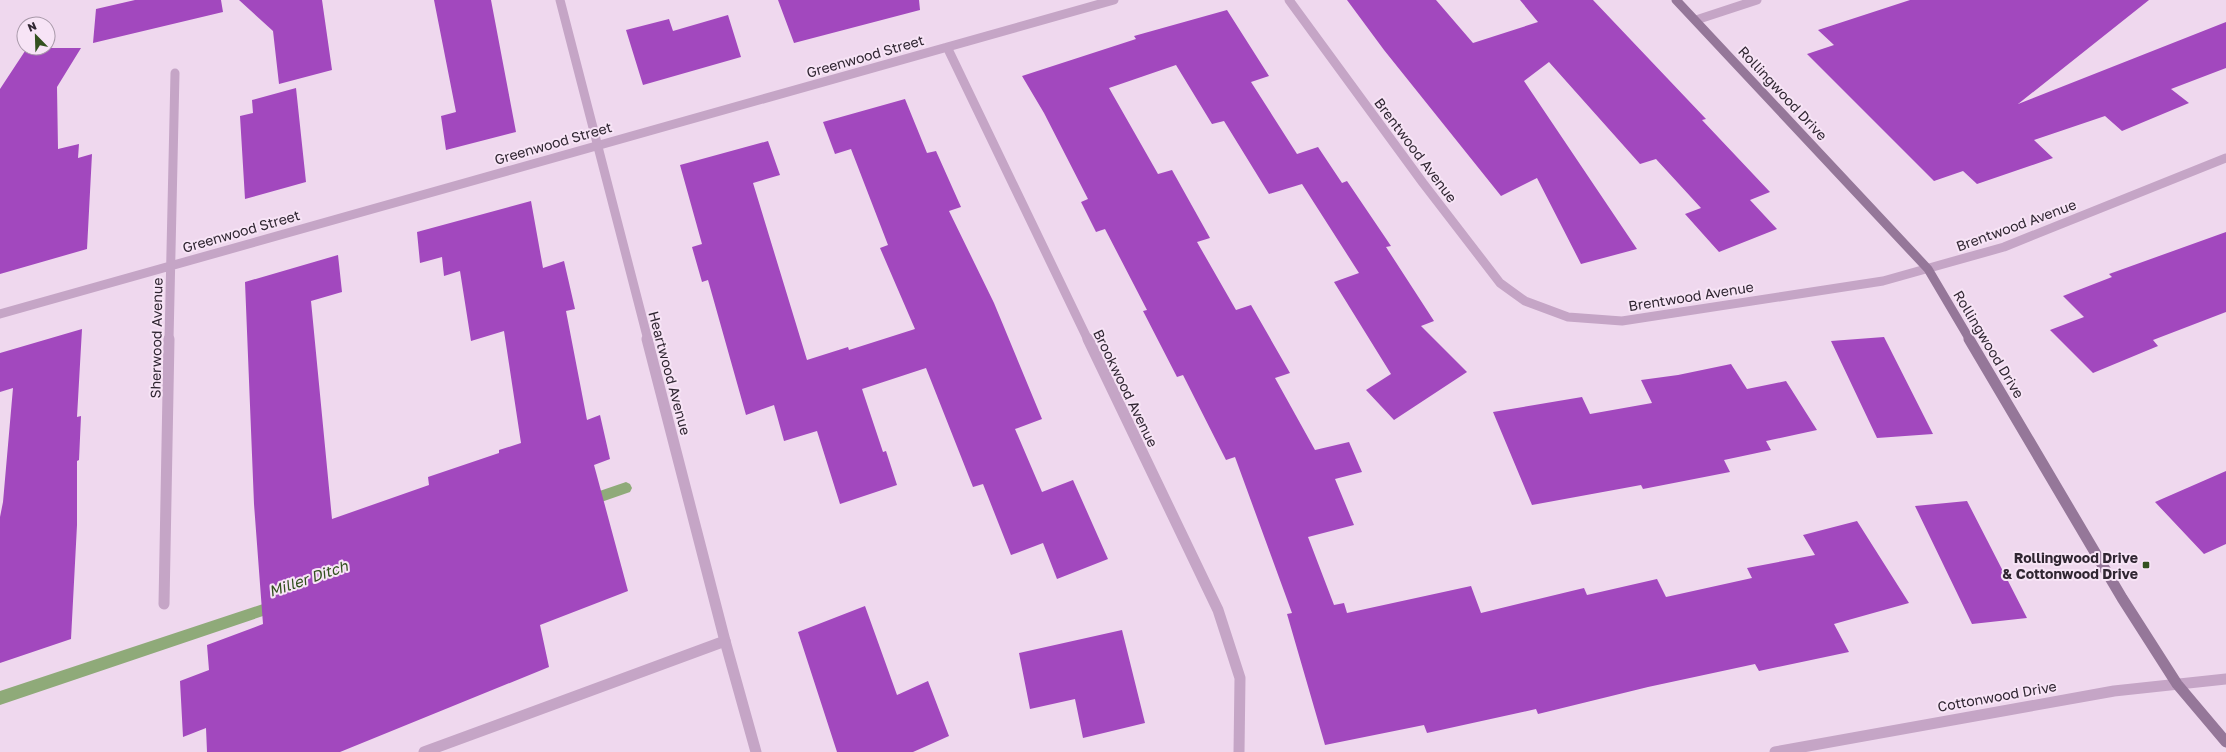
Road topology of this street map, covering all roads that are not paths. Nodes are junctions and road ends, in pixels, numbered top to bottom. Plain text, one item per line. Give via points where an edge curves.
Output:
1 (560, 0) edge
2 (1114, 0) edge
3 (1289, 0) edge
4 (1676, 0) edge
5 (1757, 0) edge
6 (1696, 20) junction
7 (947, 47) junction
8 (175, 73) dead end
9 (597, 146) junction
10 (2226, 158) edge
11 (171, 265) junction
12 (1928, 269) junction
13 (0, 314) edge
14 (164, 604) dead end
15 (725, 641) junction
16 (2226, 679) edge
17 (2178, 684) junction
18 (2226, 742) edge
19 (424, 752) edge
20 (756, 752) edge
21 (1238, 752) edge
22 (1775, 752) edge

1 - 9 street, Heartwood Avenue
2 - 7 street, Greenwood Street
3 - 12 street, Brentwood Avenue via 1422,183 1500,284 1525,301 1568,317 1622,321 1883,281
4 - 6 street, Rollingwood Drive
5 - 6 street
6 - 12 street, Rollingwood Drive
7 - 9 street, Greenwood Street
7 - 21 street, Brookwood Avenue via 1218,610 1240,678
8 - 11 street, Sherwood Avenue
9 - 11 street, Greenwood Street
9 - 15 street, Heartwood Avenue
10 - 12 street, Brentwood Avenue via 2004,247
11 - 13 street, Greenwood Street
11 - 14 street, Sherwood Avenue
12 - 17 street, Rollingwood Drive via 2122,598
15 - 19 street
15 - 20 street, Heartwood Avenue
16 - 17 street, Cottonwood Drive
17 - 18 street, Rollingwood Drive
17 - 22 street, Cottonwood Drive via 2114,691

